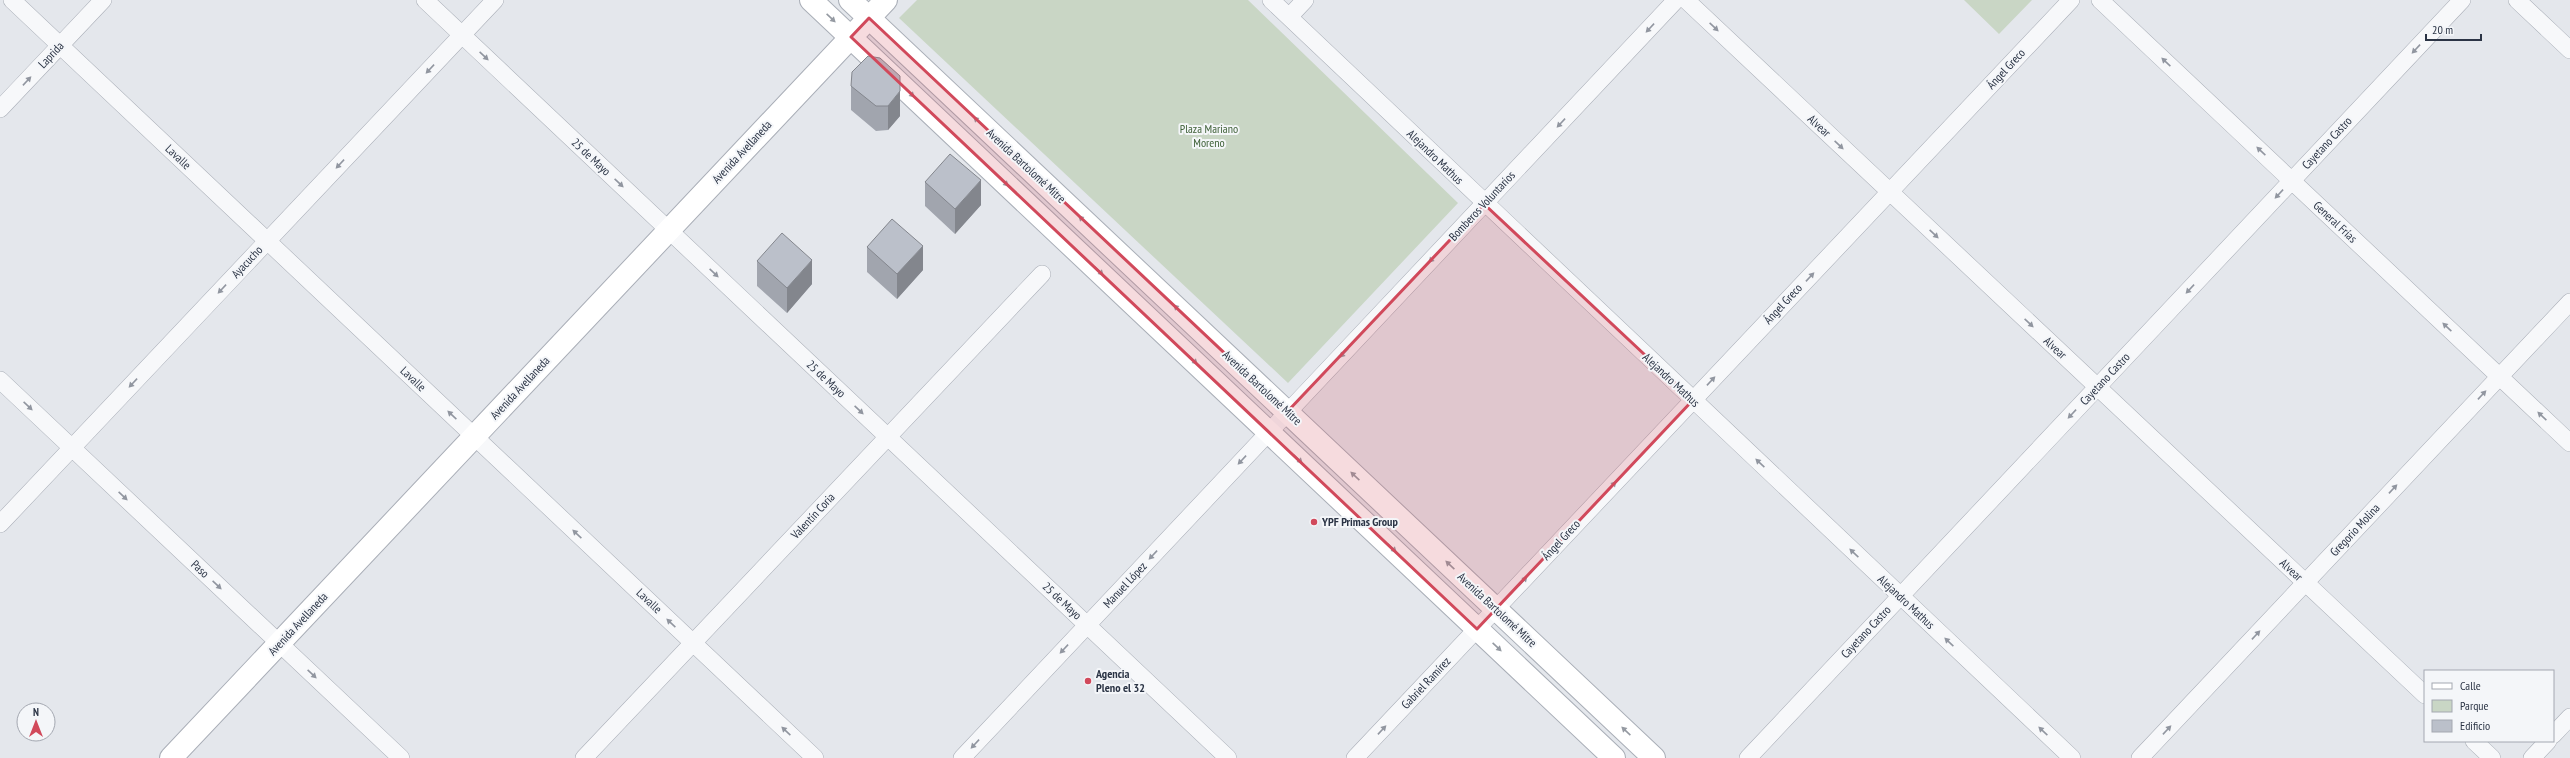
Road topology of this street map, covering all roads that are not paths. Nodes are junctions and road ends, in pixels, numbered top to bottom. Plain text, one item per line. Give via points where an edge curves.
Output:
1 (12, 0) edge
2 (103, 0) edge
3 (425, 0) edge
4 (495, 0) edge
5 (811, 0) edge
6 (850, 0) edge
7 (886, 0) edge
8 (1271, 0) edge
9 (1305, 0) edge
10 (1676, 0) edge
11 (1686, 0) edge
12 (2070, 0) edge
13 (2100, 0) edge
14 (2462, 0) edge
15 (2517, 0) edge
16 (1289, 17) junction
17 (869, 18) junction
18 (462, 35) junction
19 (851, 37) junction
20 (60, 45) junction
21 (2570, 50) edge
22 (0, 109) edge
23 (2292, 181) junction
24 (1890, 192) junction
25 (1484, 204) junction
26 (669, 230) junction
27 (267, 241) junction
28 (1042, 274) dead end
29 (2570, 302) edge
30 (2500, 377) junction
31 (0, 380) edge
32 (2097, 387) junction
33 (1693, 400) junction
34 (1288, 412) junction
35 (1269, 432) junction
36 (474, 436) junction
37 (887, 437) junction
38 (2570, 443) edge
39 (72, 448) junction
40 (0, 524) edge
41 (2305, 583) junction
42 (1900, 596) junction
43 (1496, 609) junction
44 (1087, 625) junction
45 (1477, 629) junction
46 (279, 643) junction
47 (693, 643) junction
48 (2424, 694) edge
49 (2570, 717) edge
50 (2554, 735) edge
51 (2475, 742) edge
52 (2547, 742) edge
53 (171, 758) edge
54 (401, 758) edge
55 (584, 758) edge
56 (815, 758) edge
57 (962, 758) edge
58 (1228, 758) edge
59 (1356, 758) edge
60 (1614, 758) edge
61 (1654, 758) edge
62 (1748, 758) edge
63 (2072, 758) edge
64 (2140, 758) edge
65 (2492, 758) edge
66 (2532, 758) edge

1 - 20 street, Lavalle
2 - 20 street, Laprida
3 - 18 street, 25 de Mayo
4 - 18 street, Ayacucho
5 -> 19 main road
6 - 17 main road, Avenida Bartolomé Mitre
7 - 17 main road, Avenida Avellaneda
8 - 16 street, Alejandro Mathus
9 - 16 street
10 -> 25 street, Bomberos Voluntarios
11 -> 24 street, Alvear
12 - 24 street, Ángel Greco
23 -> 13 street, General Frías
14 -> 23 street, Cayetano Castro
15 - 21 street
16 - 25 street, Alejandro Mathus
17 - 19 main road, Avenida Avellaneda
34 -> 17 main road, Avenida Bartolomé Mitre
18 -> 26 street, 25 de Mayo
18 -> 27 street, Ayacucho
19 - 26 main road, Avenida Avellaneda
19 -> 35 main road
22 -> 20 street, Laprida
20 - 27 street, Lavalle
30 -> 23 street, General Frías
23 -> 32 street, Cayetano Castro
24 -> 32 street, Alvear
33 -> 24 street, Ángel Greco
25 - 33 street, Alejandro Mathus
25 -> 34 street, Bomberos Voluntarios
26 - 36 main road, Avenida Avellaneda
26 -> 37 street, 25 de Mayo
36 -> 27 street, Lavalle
27 -> 39 street, Ayacucho
28 - 37 street, Valentín Coria
29 - 30 street, Gregorio Molina
38 -> 30 street, General Frías
41 -> 30 street, Gregorio Molina
31 -> 39 street, Paso
32 - 41 street, Alvear
32 -> 42 street, Cayetano Castro
42 -> 33 street, Alejandro Mathus
43 -> 33 street, Ángel Greco
34 - 35 street, Manuel López
43 -> 34 main road, Avenida Bartolomé Mitre
35 -> 44 street, Manuel López
35 -> 45 main road
36 - 46 main road, Avenida Avellaneda
47 -> 36 street, Lavalle
37 - 44 street, 25 de Mayo
37 - 47 street, Valentín Coria
39 - 40 street, Ayacucho
39 -> 46 street, Paso
41 - 48 street, Alvear
64 -> 41 street, Gregorio Molina
42 - 62 street, Cayetano Castro
63 -> 42 street, Alejandro Mathus
43 - 45 street, Gabriel Ramírez
61 -> 43 main road, Avenida Bartolomé Mitre
44 -> 57 street, Manuel López
44 - 58 street, 25 de Mayo
59 -> 45 street, Gabriel Ramírez
45 -> 60 main road
46 - 53 main road, Avenida Avellaneda
46 -> 54 street, Paso
47 - 55 street, Valentín Coria
56 -> 47 street, Lavalle
49 - 50 street
51 - 65 street
52 - 66 street

